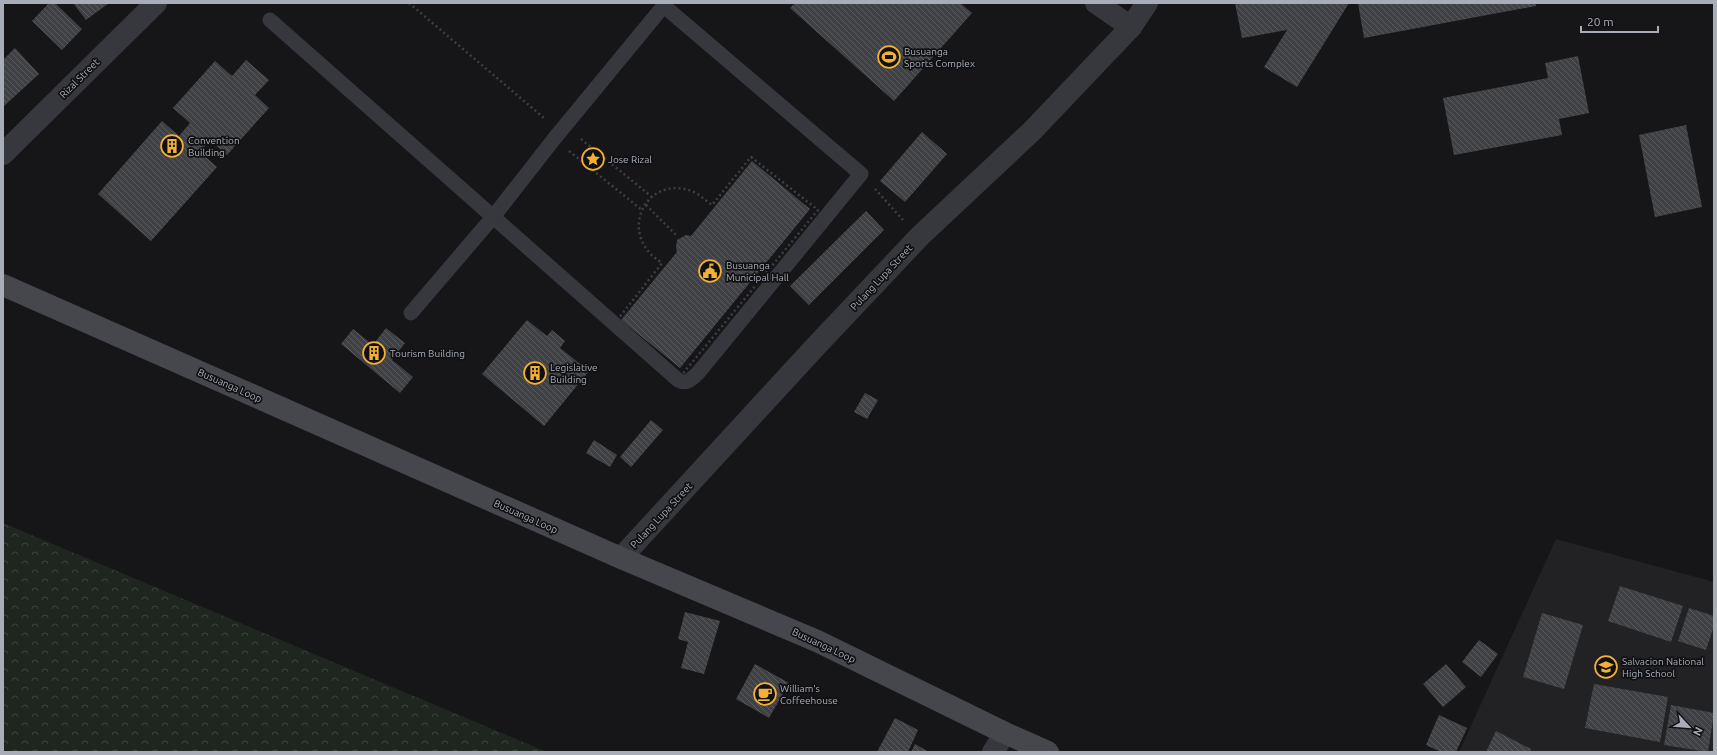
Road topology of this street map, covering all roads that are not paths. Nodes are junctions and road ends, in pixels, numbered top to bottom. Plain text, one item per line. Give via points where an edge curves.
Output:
1 (156, 3) edge
2 (1096, 3) edge
3 (1147, 3) edge
4 (665, 4) edge
5 (270, 20) dead end
6 (1131, 26) junction
7 (3, 154) edge
8 (493, 217) junction
9 (3, 285) edge
10 (411, 313) dead end
11 (621, 558) junction
12 (1005, 733) junction
13 (993, 752) edge
14 (1048, 752) edge

1 - 7 street, Rizal Street
2 - 6 street
3 - 6 street, Pulang Lupa Street
4 - 8 lane
4 - 8 lane via 862,174 698,373 683,383
5 - 8 lane
6 - 11 street, Pulang Lupa Street via 1032,131 920,236
8 - 10 lane
9 - 11 main road, Busuanga Loop
11 - 12 main road, Busuanga Loop via 817,641
12 - 13 street
12 - 14 main road, Busuanga Loop

